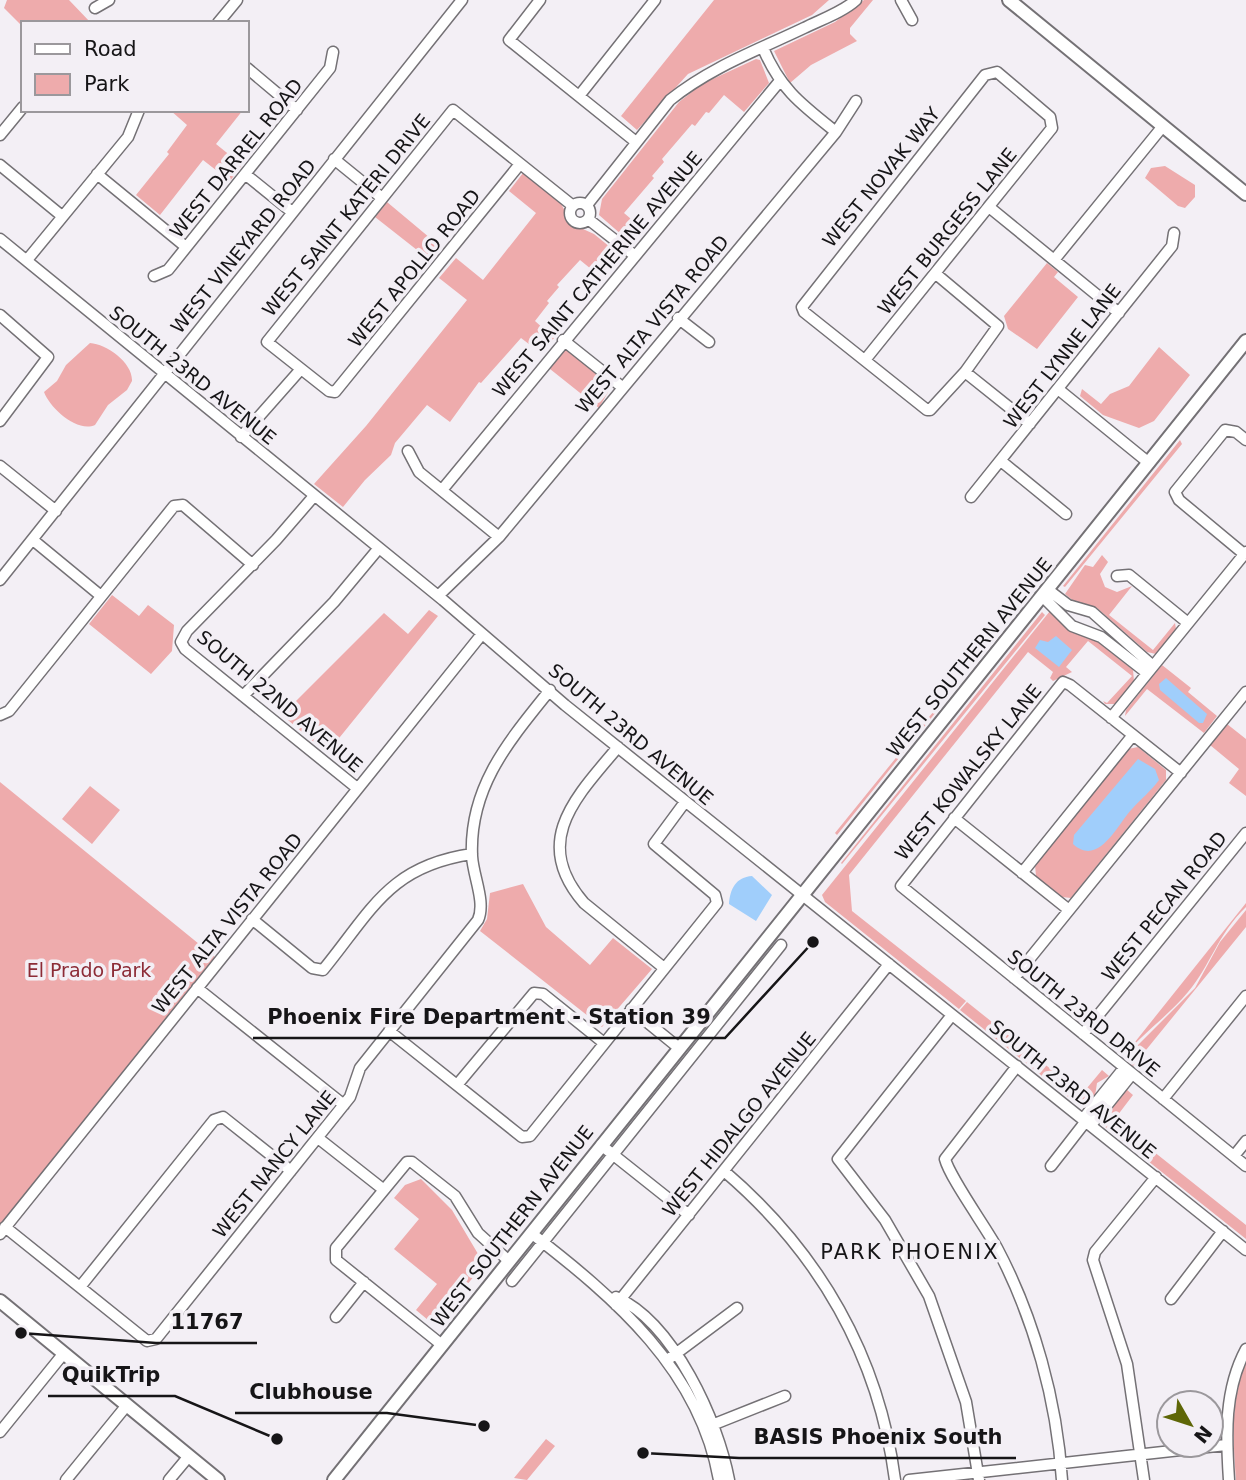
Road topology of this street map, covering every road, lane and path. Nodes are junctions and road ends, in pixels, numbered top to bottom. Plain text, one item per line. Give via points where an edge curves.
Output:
1 (109, 0) edge
2 (237, 0) edge
3 (462, 0) edge
4 (540, 0) edge
5 (655, 0) edge
6 (856, 0) edge
7 (901, 0) edge
8 (1009, 0) edge
9 (845, 3) edge
10 (95, 8) dead end
11 (912, 20) dead end
12 (220, 21) edge
13 (763, 48) junction
14 (333, 52) dead end
15 (248, 69) edge
16 (779, 82) junction
17 (579, 96) junction
18 (856, 100) dead end
19 (21, 109) edge
20 (297, 110) junction
21 (138, 112) edge
22 (1053, 121) joint
23 (1163, 127) junction
24 (836, 132) junction
25 (0, 135) edge
26 (636, 142) junction
27 (334, 159) junction
28 (520, 164) junction
29 (0, 165) edge
30 (97, 174) junction
31 (245, 174) junction
32 (1246, 194) edge
33 (382, 198) junction
34 (587, 205) junction
35 (573, 206) junction
36 (989, 207) junction
37 (292, 212) junction
38 (62, 216) junction
39 (589, 219) junction
40 (1174, 233) dead end
41 (0, 239) edge
42 (186, 247) junction
43 (634, 255) junction
44 (27, 260) junction
45 (1054, 260) junction
46 (936, 274) junction
47 (154, 276) dead end
48 (1119, 313) junction
49 (0, 315) edge
50 (678, 318) junction
51 (563, 340) junction
52 (1246, 341) edge
53 (709, 342) dead end
54 (865, 360) junction
55 (301, 369) junction
56 (965, 372) junction
57 (163, 373) junction
58 (622, 387) junction
59 (1058, 389) junction
60 (0, 421) edge
61 (1030, 424) junction
62 (244, 439) junction
63 (1246, 440) edge
64 (408, 451) dead end
65 (1001, 461) junction
66 (1149, 463) junction
67 (0, 466) edge
68 (442, 490) junction
69 (314, 496) junction
70 (971, 497) dead end
71 (56, 510) junction
72 (1066, 514) dead end
73 (499, 537) junction
74 (33, 540) junction
75 (379, 548) junction
76 (1245, 553) edge
77 (253, 565) junction
78 (1117, 576) dead end
79 (0, 580) edge
80 (1045, 593) junction
81 (101, 596) junction
82 (440, 598) junction
83 (1188, 623) junction
84 (482, 634) junction
85 (1150, 669) junction
86 (550, 690) junction
87 (1246, 692) edge
88 (243, 696) junction
89 (2, 715) edge
90 (1111, 718) junction
91 (1133, 735) junction
92 (618, 747) junction
93 (1181, 773) junction
94 (357, 788) junction
95 (685, 802) junction
96 (954, 818) junction
97 (1246, 833) edge
98 (472, 854) junction
99 (1022, 873) junction
100 (901, 886) joint
101 (803, 895) junction
102 (1069, 909) junction
103 (252, 919) junction
104 (781, 944) dead end
105 (889, 964) junction
106 (664, 968) junction
107 (1014, 978) junction
108 (197, 988) junction
109 (721, 996) junction
110 (1246, 996) edge
111 (733, 1005) junction
112 (631, 1009) junction
113 (952, 1015) junction
114 (389, 1031) junction
115 (1083, 1034) junction
116 (604, 1043) junction
117 (679, 1048) junction
118 (1017, 1066) junction
119 (1128, 1071) junction
120 (457, 1085) junction
121 (1163, 1099) junction
122 (344, 1105) junction
123 (1086, 1122) junction
124 (318, 1138) junction
125 (1246, 1141) edge
126 (601, 1144) junction
127 (613, 1155) junction
128 (1234, 1156) junction
129 (1051, 1166) dead end
130 (1246, 1166) edge
131 (291, 1171) junction
132 (724, 1171) junction
133 (1156, 1177) junction
134 (384, 1190) junction
135 (689, 1215) junction
136 (3, 1230) edge
137 (1223, 1231) junction
138 (531, 1233) junction
139 (543, 1242) junction
140 (1246, 1250) edge
141 (509, 1261) junction
142 (512, 1281) dead end
143 (364, 1282) junction
144 (80, 1287) junction
145 (1171, 1299) dead end
146 (619, 1302) junction
147 (1, 1303) edge
148 (737, 1308) dead end
149 (336, 1317) dead end
150 (442, 1345) junction
151 (1246, 1349) edge
152 (64, 1353) junction
153 (671, 1357) junction
154 (785, 1396) dead end
155 (127, 1405) junction
156 (709, 1426) junction
157 (0, 1432) edge
158 (1226, 1445) junction
159 (1143, 1454) junction
160 (189, 1455) junction
161 (1061, 1463) junction
162 (978, 1476) edge
163 (66, 1480) edge
164 (169, 1480) edge
165 (218, 1480) edge
166 (334, 1480) edge
167 (719, 1480) edge
168 (729, 1480) edge
169 (895, 1480) edge
170 (909, 1480) edge
171 (1062, 1480) edge
172 (1144, 1480) edge
173 (1229, 1480) edge

1 - 10 street
2 - 12 street
3 - 27 street, WEST VINEYARD ROAD
4 - 17 street via 509,40
5 - 17 street
6 - 9 street
7 - 11 street
8 - 23 main road
9 - 13 street
13 - 16 street
13 - 26 street via 710,71 686,88 670,100
14 - 20 street, WEST DARREL ROAD via 330,68
15 - 20 street
16 - 24 street
16 - 43 street, WEST SAINT CATHERINE AVENUE
17 - 26 street
18 - 24 street, WEST ALTA VISTA ROAD
19 - 25 street
20 - 31 street, WEST DARREL ROAD
21 - 30 street via 128,137
22 - 36 street, WEST BURGESS LANE
22 - 54 street, WEST NOVAK WAY via 997,72 990,72 804,301 802,307
23 - 32 main road
23 - 45 street
24 - 50 street, WEST ALTA VISTA ROAD
26 - 34 street
27 - 33 street
27 - 37 street, WEST VINEYARD ROAD
28 - 33 street, WEST SAINT KATERI DRIVE via 453,110
28 - 35 street
28 - 55 street, WEST APOLLO ROAD via 333,393
29 - 38 street
30 - 38 street
30 - 42 street
31 - 37 street
31 - 42 street, WEST DARREL ROAD
33 - 55 street, WEST SAINT KATERI DRIVE via 267,342
34 - 35 street via 579,202
34 - 39 street
35 - 39 street via 570,214 574,221
36 - 45 street
36 - 46 street, WEST BURGESS LANE
37 - 57 street, WEST VINEYARD ROAD
38 - 44 street
39 - 43 street
40 - 48 street, WEST LYNNE LANE via 1172,246
41 - 44 street, SOUTH 23RD AVENUE
42 - 47 street, WEST DARREL ROAD via 168,270
43 - 51 street, WEST SAINT CATHERINE AVENUE
44 - 57 street, SOUTH 23RD AVENUE
45 - 48 street
46 - 54 street, WEST BURGESS LANE
46 - 56 street via 998,326
48 - 59 street, WEST LYNNE LANE
49 - 60 street via 48,357
50 - 53 street
50 - 58 street, WEST ALTA VISTA ROAD
51 - 58 street
51 - 68 street, WEST SAINT CATHERINE AVENUE
52 - 66 main road, WEST SOUTHERN AVENUE
54 - 56 street via 930,411
55 - 62 street
56 - 61 street
57 - 62 street, SOUTH 23RD AVENUE
57 - 71 street, WEST VINEYARD ROAD
58 - 73 street, WEST ALTA VISTA ROAD
59 - 61 street, WEST LYNNE LANE
59 - 66 street
61 - 65 street, WEST LYNNE LANE
62 - 69 street, SOUTH 23RD AVENUE
63 - 76 street via 1225,430 1175,492 1180,502
64 - 68 street via 419,472
65 - 70 street, WEST LYNNE LANE
65 - 72 street
66 - 80 main road, WEST SOUTHERN AVENUE
67 - 71 street
68 - 73 street
69 - 75 street, SOUTH 23RD AVENUE
69 - 77 street
71 - 74 street, WEST VINEYARD ROAD
73 - 82 street, WEST ALTA VISTA ROAD
74 - 79 street, WEST VINEYARD ROAD
74 - 81 street
75 - 82 street, SOUTH 23RD AVENUE
75 - 88 street
76 - 83 street
77 - 81 street via 178,504
77 - 88 street, SOUTH 22ND AVENUE via 212,603 181,642
78 - 83 street via 1129,575
80 - 85 street via 1072,626 1103,638
80 - 85 street via 1092,612
80 - 101 main road, WEST SOUTHERN AVENUE
81 - 89 street
82 - 84 street, SOUTH 23RD AVENUE
83 - 85 street
84 - 86 street, SOUTH 23RD AVENUE
84 - 94 street, WEST ALTA VISTA ROAD
85 - 90 street
86 - 92 street, SOUTH 23RD AVENUE
86 - 98 street via 490,770 474,822
87 - 93 street
88 - 94 street, SOUTH 22ND AVENUE
90 - 91 street
90 - 96 street, WEST KOWALSKY LANE via 1065,682
91 - 93 street
91 - 99 street
92 - 95 street, SOUTH 23RD AVENUE
92 - 106 street via 566,814 560,839 562,865 574,892
93 - 102 street
94 - 103 street, WEST ALTA VISTA ROAD
95 - 101 street, SOUTH 23RD AVENUE
95 - 106 street via 654,842 718,899
96 - 99 street
96 - 100 street, WEST KOWALSKY LANE
97 - 115 street, WEST PECAN ROAD
98 - 103 street via 440,859 402,877 323,970 312,968
98 - 114 street, WEST NANCY LANE via 479,917
99 - 102 street
100 - 107 street, SOUTH 23RD DRIVE
101 - 105 street, SOUTH 23RD AVENUE
101 - 109 main road, WEST SOUTHERN AVENUE
102 - 107 street
103 - 108 street, WEST ALTA VISTA ROAD
104 - 111 street, WEST SOUTHERN AVENUE
105 - 113 street, SOUTH 23RD AVENUE
105 - 132 street, WEST HIDALGO AVENUE
106 - 112 street
107 - 115 street, SOUTH 23RD DRIVE
108 - 122 street
108 - 136 street, WEST ALTA VISTA ROAD
109 - 111 street
109 - 117 main road, WEST SOUTHERN AVENUE
110 - 121 street
111 - 127 street, WEST SOUTHERN AVENUE
112 - 116 street
112 - 117 street
113 - 118 street, SOUTH 23RD AVENUE
113 - 162 street via 838,1159 885,1220 929,1296 966,1402
114 - 120 street
114 - 122 street, WEST NANCY LANE via 360,1068
115 - 119 street, SOUTH 23RD DRIVE
116 - 120 street via 540,993 531,994
116 - 120 street via 526,1138
117 - 126 main road, WEST SOUTHERN AVENUE
118 - 123 street, SOUTH 23RD AVENUE
118 - 161 street via 946,1159 998,1250 1023,1306 1053,1409
119 - 121 street, SOUTH 23RD DRIVE
119 - 123 street
121 - 128 street, SOUTH 23RD DRIVE
122 - 124 street, WEST NANCY LANE
123 - 129 street
123 - 133 street, SOUTH 23RD AVENUE
124 - 131 street, WEST NANCY LANE
124 - 134 street
125 - 128 street
126 - 127 street
126 - 138 main road, WEST SOUTHERN AVENUE
127 - 135 street
127 - 139 street, WEST SOUTHERN AVENUE
128 - 130 street, SOUTH 23RD DRIVE
131 - 144 street, WEST NANCY LANE via 156,1339 147,1340
131 - 144 street via 223,1117 214,1120
132 - 135 street, WEST HIDALGO AVENUE
132 - 169 street via 774,1217 840,1307 872,1375
133 - 137 street, SOUTH 23RD AVENUE
133 - 159 street via 1093,1260 1127,1364
134 - 141 street via 407,1162 416,1164 455,1196 478,1233
134 - 143 street via 334,1257
135 - 146 street, WEST HIDALGO AVENUE
136 - 144 street
137 - 140 street, SOUTH 23RD AVENUE
137 - 145 street
138 - 139 street
138 - 141 main road, WEST SOUTHERN AVENUE
139 - 142 street, WEST SOUTHERN AVENUE
139 - 146 street
141 - 150 main road, WEST SOUTHERN AVENUE
143 - 149 street
143 - 150 street
146 - 153 street
147 - 152 main road
148 - 153 street
150 - 166 main road, WEST SOUTHERN AVENUE
151 - 158 street via 1231,1392
152 - 155 main road
152 - 157 street
153 - 156 street
154 - 156 street
155 - 160 main road
155 - 163 street
156 - 167 street
156 - 168 street
158 - 159 street
158 - 173 street
159 - 161 street
159 - 172 street
160 - 164 street
160 - 165 main road
161 - 162 street
161 - 171 street
162 - 170 street

